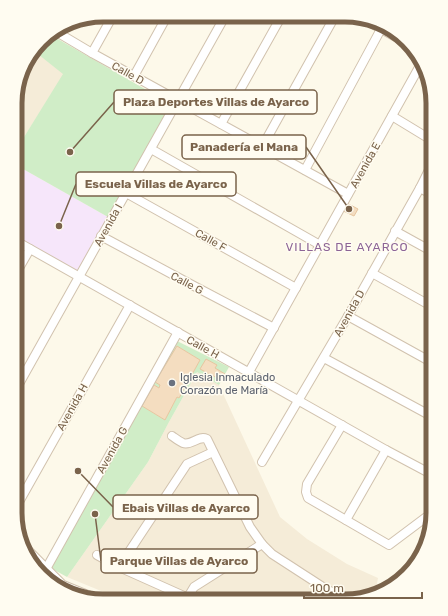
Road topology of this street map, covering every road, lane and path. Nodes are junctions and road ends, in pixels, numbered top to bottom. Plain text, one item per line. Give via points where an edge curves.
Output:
1 (108, 22) edge
2 (164, 22) edge
3 (222, 22) edge
4 (278, 22) edge
5 (332, 22) edge
6 (381, 29) edge
7 (60, 34) edge
8 (92, 53) junction
9 (419, 68) edge
10 (134, 76) junction
11 (177, 100) junction
12 (392, 116) junction
13 (220, 124) junction
14 (426, 137) edge
15 (262, 147) junction
16 (151, 149) junction
17 (304, 170) junction
18 (426, 176) edge
19 (420, 188) junction
20 (426, 191) edge
21 (126, 193) junction
22 (348, 194) junction
23 (395, 231) junction
24 (101, 236) junction
25 (22, 244) edge
26 (320, 245) junction
27 (426, 248) edge
28 (30, 249) junction
29 (22, 263) edge
30 (372, 273) junction
31 (80, 277) junction
32 (296, 288) junction
33 (426, 303) edge
34 (130, 305) junction
35 (348, 316) junction
36 (274, 328) junction
37 (178, 332) junction
38 (324, 358) junction
39 (426, 359) edge
40 (249, 372) junction
41 (22, 379) edge
42 (299, 401) junction
43 (426, 413) edge
44 (342, 425) junction
45 (172, 436) dead end
46 (386, 450) junction
47 (213, 452) junction
48 (262, 462) dead end
49 (426, 471) edge
50 (22, 497) edge
51 (426, 517) edge
52 (346, 520) junction
53 (262, 544) junction
54 (97, 555) dead end
55 (36, 558) edge
56 (119, 567) junction
57 (46, 568) junction
58 (53, 576) edge
59 (326, 589) junction
60 (180, 594) edge
61 (192, 594) edge
62 (323, 594) edge
63 (336, 594) edge

1 - 8 street
2 - 10 street
3 - 11 street, Avenida I
4 - 13 street
5 - 15 street
6 - 17 street
7 - 8 street, Calle D
8 - 10 street, Calle D
9 - 12 street, Avenida E
10 - 11 street, Calle D
11 - 13 street, Calle D
11 - 16 street, Avenida I
12 - 14 street
12 - 22 street, Avenida E
13 - 15 street, Calle D
15 - 17 street, Calle D
16 - 21 street, Avenida I
16 - 26 street
17 - 22 street, Calle D
18 - 19 street, Avenida D
19 - 20 street
19 - 23 street, Avenida D
21 - 24 street, Avenida I
21 - 32 street, Calle F
22 - 26 street, Avenida E
23 - 27 street
23 - 30 street, Avenida D
24 - 31 street, Avenida I
24 - 36 street, Calle G
25 - 28 street, Calle H
26 - 32 street, Avenida E
28 - 29 street
28 - 31 street, Calle H
30 - 33 street
30 - 35 street, Avenida D
31 - 34 street, Calle H
31 - 41 street, Avenida I
32 - 36 street, Avenida E
34 - 37 street, Calle H
34 - 50 street, Avenida H
35 - 38 street, Avenida D
35 - 39 street
36 - 40 street, Avenida E
37 - 40 street, Calle H
37 - 57 street, Avenida G
38 - 42 street, Avenida D
38 - 43 street
40 - 42 street, Calle H
42 - 44 street, Calle H
42 - 48 street, Avenida D
44 - 46 street, Calle H
44 - 52 street via 307,484 306,492 308,498
45 - 47 street via 185,443 204,438
46 - 49 street, Calle H
46 - 52 street
47 - 53 street via 250,527
47 - 56 street via 187,464
51 - 52 street via 389,545
53 - 59 street via 272,554
53 - 61 street via 194,587
54 - 56 street
55 - 57 street
56 - 60 street
57 - 58 street
59 - 62 street
59 - 63 street

